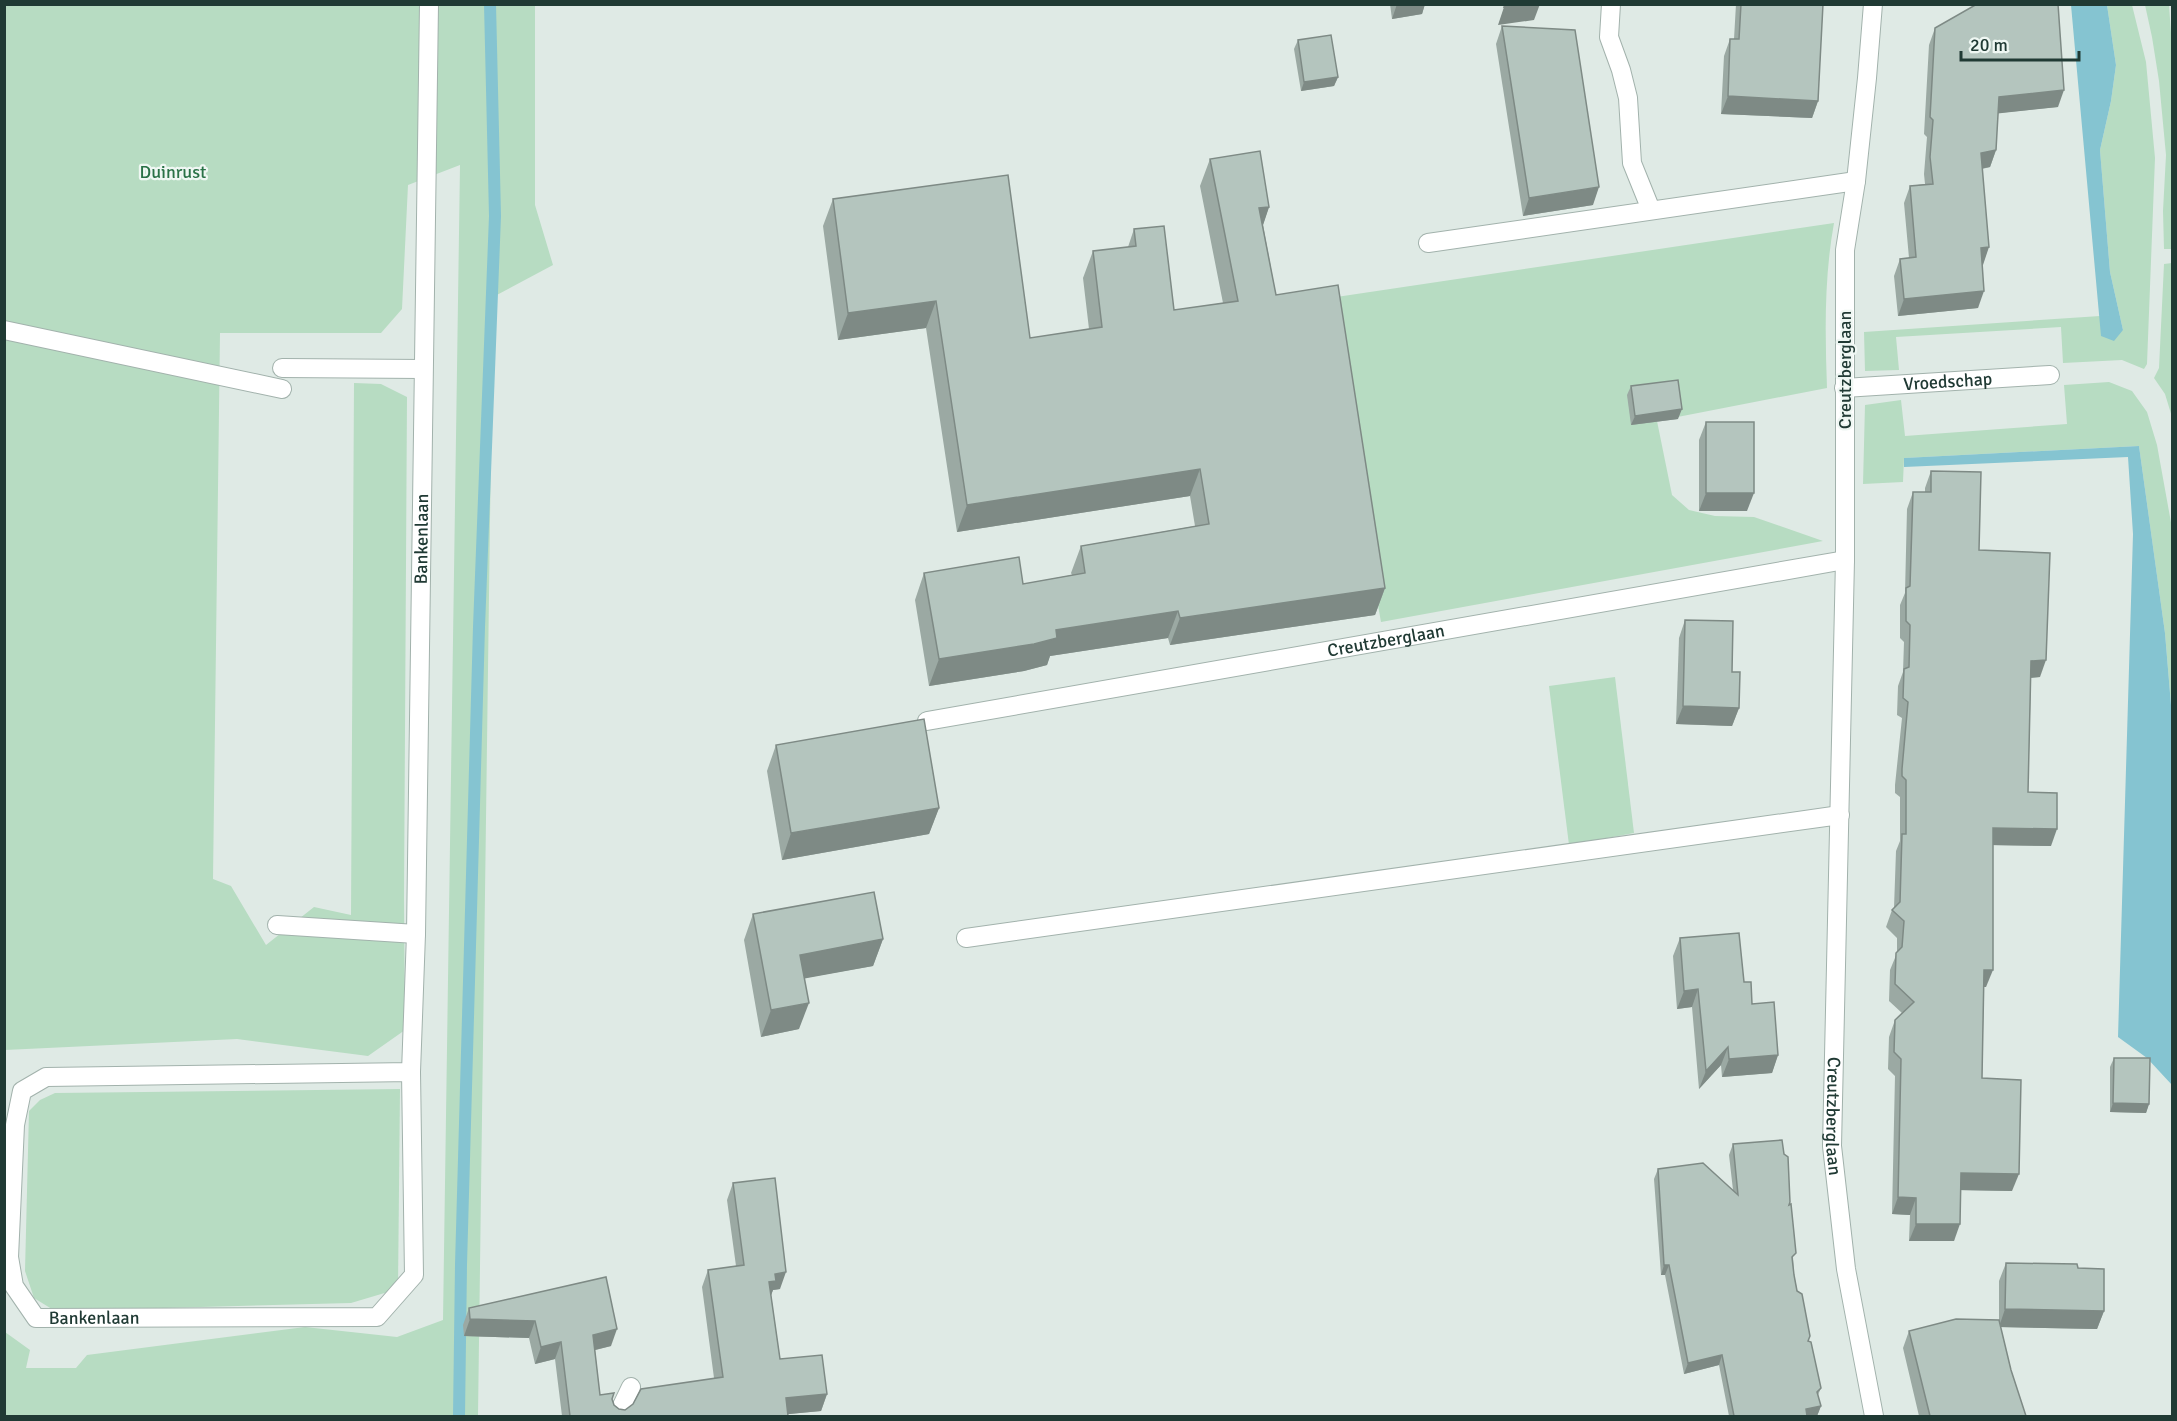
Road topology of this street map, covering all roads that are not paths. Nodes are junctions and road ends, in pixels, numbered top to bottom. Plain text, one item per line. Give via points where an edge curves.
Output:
1 (429, 4) edge
2 (1611, 4) edge
3 (1873, 4) edge
4 (1856, 181) junction
5 (1651, 210) junction
6 (1428, 243) dead end
7 (4, 330) edge
8 (282, 368) dead end
9 (423, 369) junction
10 (2050, 375) dead end
11 (1844, 388) junction
12 (282, 389) dead end
13 (1845, 560) junction
14 (927, 721) edge
15 (1840, 815) junction
16 (277, 925) dead end
17 (416, 934) junction
18 (966, 938) dead end
19 (411, 1072) junction
20 (8, 1192) edge
21 (631, 1387) dead end
22 (617, 1416) edge
23 (1874, 1416) edge

1 - 9 street, Bankenlaan
2 - 5 street via 1609,38 1628,98 1632,163
3 - 4 street, Creutzberglaan
4 - 5 street
4 - 11 street, Creutzberglaan via 1845,250
5 - 6 street
7 - 12 street
8 - 9 street
9 - 17 street, Bankenlaan
10 - 11 street, Vroedschap
11 - 13 street, Creutzberglaan
13 - 14 street, Creutzberglaan
13 - 15 street, Creutzberglaan
15 - 18 street
15 - 23 street, Creutzberglaan via 1832,1146 1846,1269
16 - 17 street
17 - 19 street, Bankenlaan
19 - 20 street, Bankenlaan via 46,1077 22,1091
19 - 20 street, Bankenlaan via 414,1275 377,1317 36,1318 14,1286 9,1257
21 - 22 street

